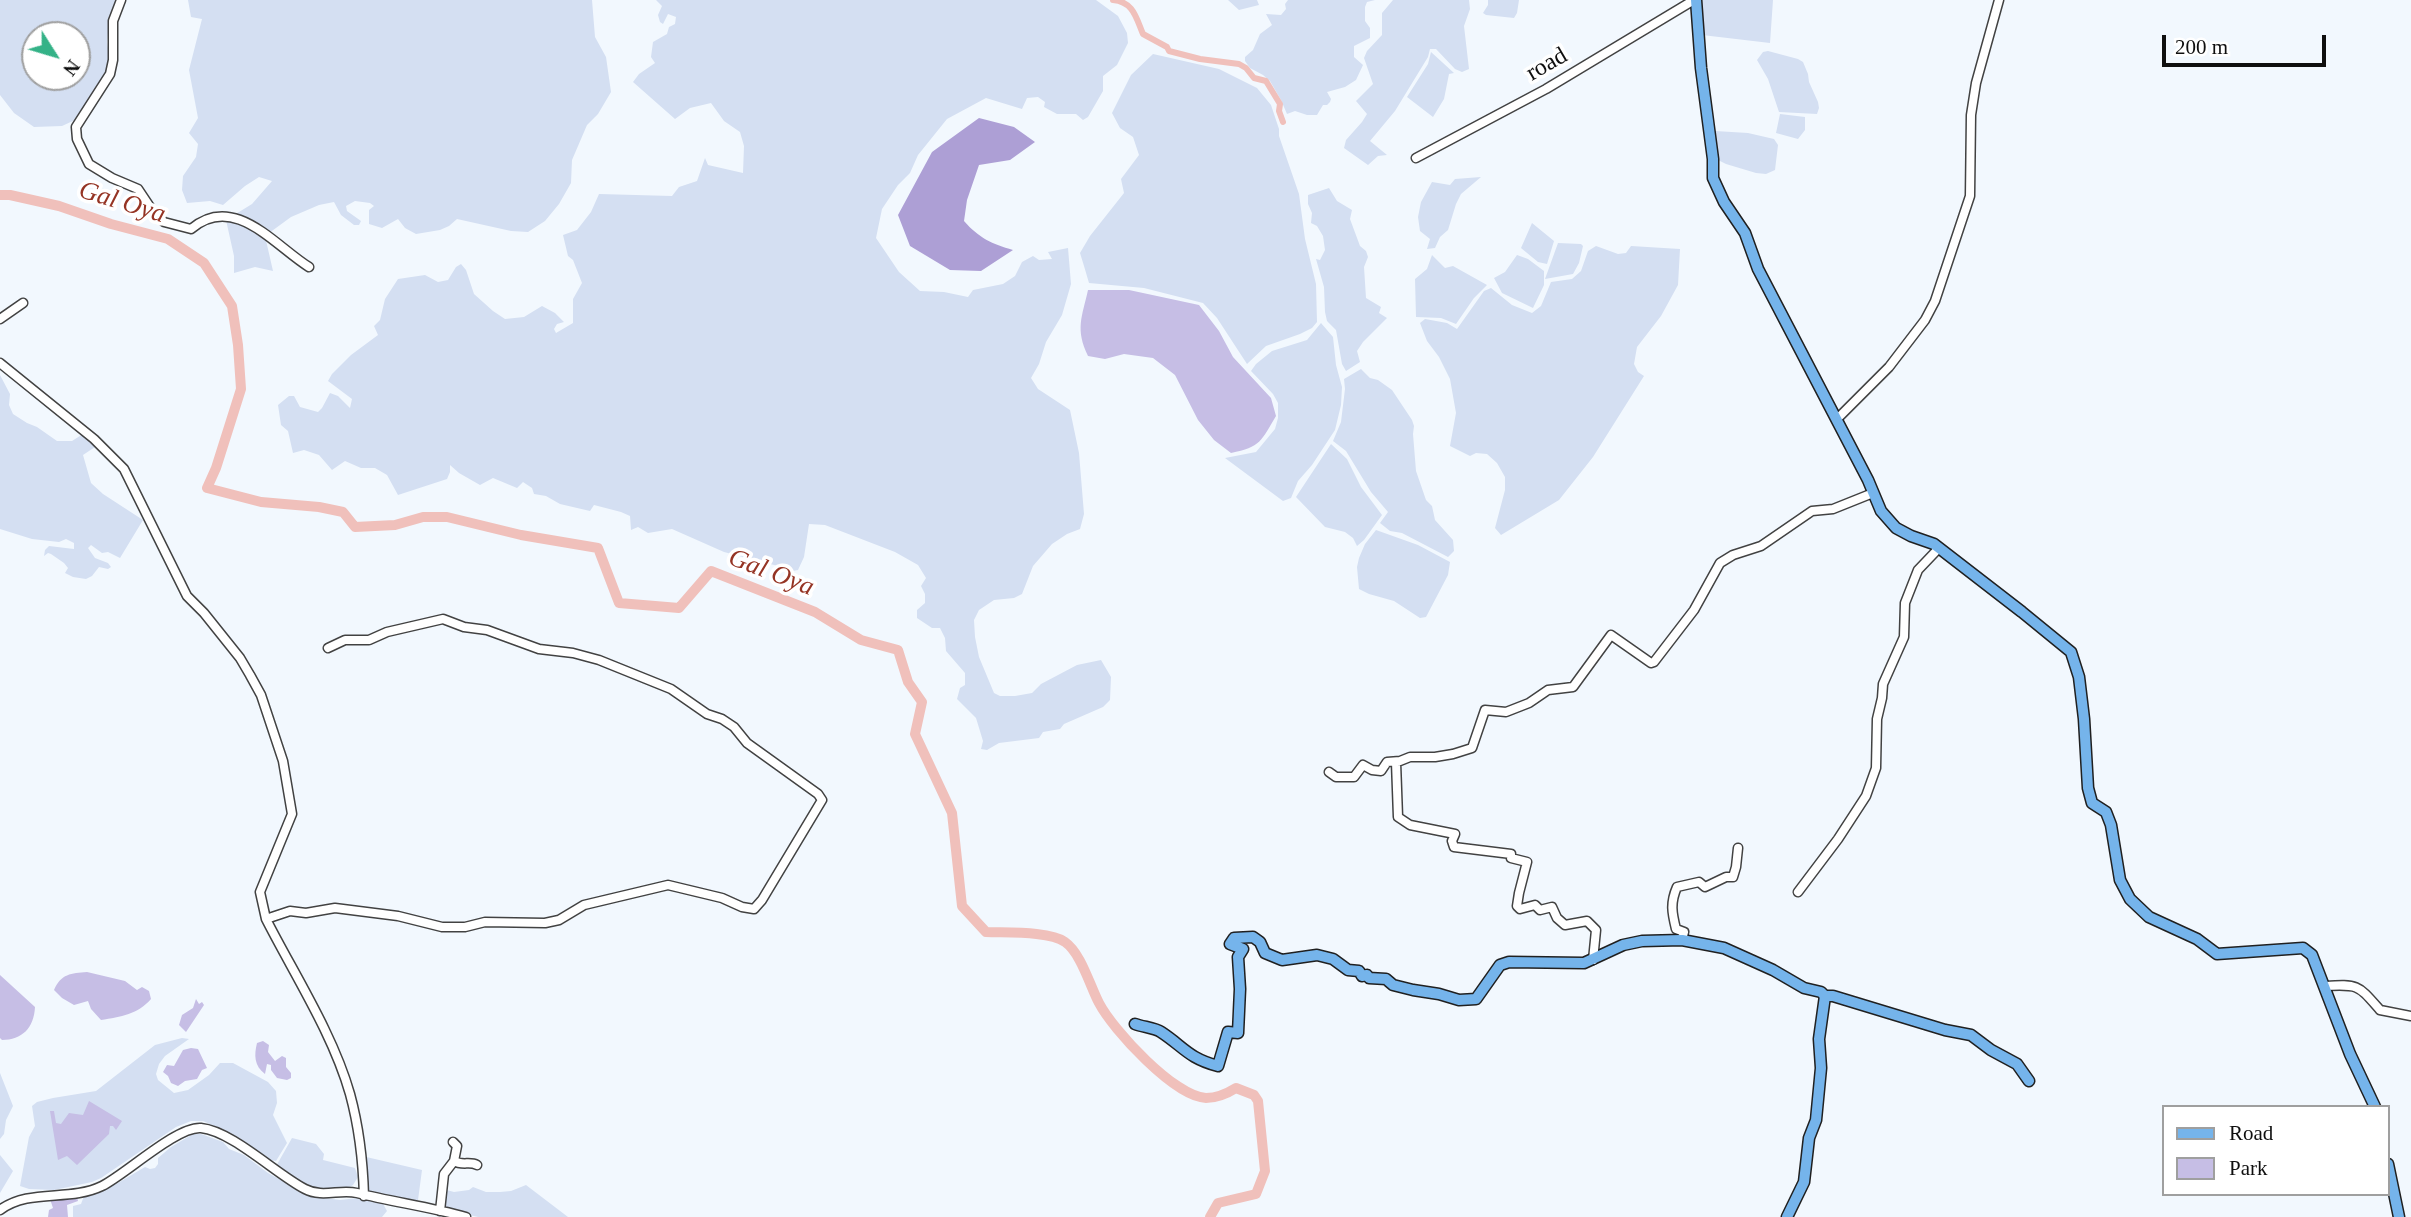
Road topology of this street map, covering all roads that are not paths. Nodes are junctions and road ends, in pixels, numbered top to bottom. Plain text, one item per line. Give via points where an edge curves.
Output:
1 (121, 0) edge
2 (1695, 0) edge
3 (1999, 0) edge
4 (1416, 159) dead end
5 (309, 267) dead end
6 (23, 303) dead end
7 (0, 319) edge
8 (0, 363) edge
9 (1837, 419) junction
10 (1873, 493) junction
11 (1939, 548) junction
12 (328, 648) dead end
13 (1396, 762) junction
14 (1329, 772) dead end
15 (1738, 848) dead end
16 (1798, 892) dead end
17 (266, 919) junction
18 (1682, 940) junction
19 (1593, 960) junction
20 (2325, 986) junction
21 (1825, 996) junction
22 (2411, 1016) edge
23 (1135, 1024) dead end
24 (2029, 1081) dead end
25 (2374, 1105) edge
26 (453, 1142) dead end
27 (454, 1161) junction
28 (477, 1165) dead end
29 (2390, 1174) edge
30 (364, 1196) junction
31 (0, 1210) edge
32 (440, 1211) junction
33 (466, 1217) edge
34 (1787, 1217) edge
35 (2399, 1217) edge

1 - 5 street via 113,20 110,74 76,127 89,164 138,189 164,222 191,229 202,219 220,215 239,219 275,239
2 - 4 street, road via 1546,89
2 - 9 main road via 1715,186 1745,233 1758,269
3 - 9 street via 1975,94 1969,142 1970,196 1935,301 1889,367
6 - 7 street
8 - 17 street via 124,469 187,596 240,658 261,695 283,761 292,814 260,892
9 - 10 main road
10 - 11 main road via 1896,528
10 - 13 street via 1833,509 1812,511 1761,547 1727,558 1695,610 1654,662 1611,635 1573,687 1548,690 1506,712 1485,710 1472,748
11 - 16 street via 1918,570 1905,603 1904,636 1883,684 1876,768 1866,796
11 - 20 main road via 2071,652 2079,677 2088,788 2092,803 2106,811 2120,880 2130,899 2149,917 2197,939 2217,954 2304,948 2312,955
12 - 17 street via 345,640 369,640 443,619 540,649 599,660 671,689 722,719 822,800 754,909 668,885 584,905 545,923 442,926 335,908 290,911
13 - 14 street via 1387,762 1381,771 1363,765 1354,777 1336,777
13 - 19 street via 1398,817 1410,825 1455,834 1454,847 1511,854 1511,858 1527,862 1517,906 1535,905 1540,911 1552,907 1565,925 1587,921 1596,930
15 - 18 street via 1733,877 1705,887 1699,883 1677,887 1671,901 1676,929 1684,932
17 - 30 street via 327,1038 349,1093 363,1161
18 - 19 main road via 1623,945
18 - 21 main road via 1724,948
19 - 23 main road via 1509,962 1500,965 1476,999 1459,1000 1362,976 1317,955 1282,960 1265,953 1253,937 1234,939 1230,944 1243,949 1238,957 1238,1033 1228,1032 1218,1066 1185,1052 1159,1030
20 - 22 street via 2357,988 2380,1010
20 - 25 main road
21 - 24 main road via 1970,1035 2017,1064
21 - 34 main road via 1816,1120 1804,1182
26 - 27 street via 457,1146
27 - 28 street
27 - 32 street via 444,1174
29 - 35 main road
30 - 31 street via 305,1189 225,1137 192,1128 97,1188 33,1197
30 - 32 street
32 - 33 street

